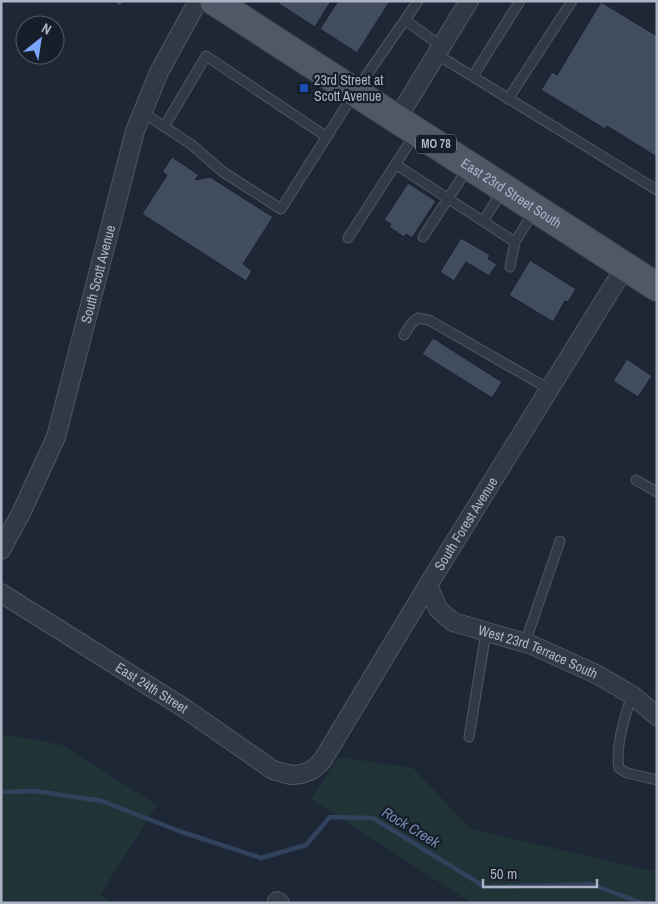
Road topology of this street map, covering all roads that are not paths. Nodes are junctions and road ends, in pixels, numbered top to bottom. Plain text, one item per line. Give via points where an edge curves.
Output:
1 (198, 1) edge
2 (214, 1) edge
3 (418, 1) edge
4 (469, 1) edge
5 (520, 1) edge
6 (572, 1) edge
7 (405, 20) junction
8 (439, 50) junction
9 (473, 76) junction
10 (355, 92) junction
11 (508, 99) junction
12 (142, 112) junction
13 (407, 125) junction
14 (164, 127) junction
15 (327, 137) junction
16 (395, 164) junction
17 (469, 166) junction
18 (504, 188) junction
19 (657, 190) edge
20 (448, 198) junction
21 (536, 209) junction
22 (483, 221) junction
23 (423, 237) dead end
24 (348, 238) dead end
25 (514, 242) junction
26 (625, 266) junction
27 (510, 267) dead end
28 (657, 287) edge
29 (404, 335) dead end
30 (549, 389) junction
31 (636, 480) dead end
32 (657, 492) edge
33 (560, 541) dead end
34 (1, 550) edge
35 (428, 585) junction
36 (1, 593) edge
37 (486, 632) junction
38 (524, 643) junction
39 (632, 695) junction
40 (657, 716) edge
41 (469, 737) dead end
42 (302, 774) joint
43 (657, 780) edge

1 - 12 street, South Scott Avenue via 159,72
2 - 10 main road, East 23rd Street South / MO 78
3 - 7 lane
4 - 8 street
5 - 9 lane
6 - 11 lane
7 - 8 lane
7 - 10 lane
8 - 9 lane
8 - 13 street
9 - 11 lane
10 - 13 main road, East 23rd Street South / MO 78
10 - 15 lane
11 - 19 lane
12 - 14 lane
12 - 34 street, South Scott Avenue via 56,437
13 - 16 lane
13 - 17 main road, East 23rd Street South / MO 78
14 - 15 lane via 206,56
14 - 15 lane via 192,145 223,172 280,209
16 - 20 lane
16 - 24 lane
17 - 18 main road, East 23rd Street South / MO 78
17 - 20 lane
18 - 21 main road, East 23rd Street South / MO 78
18 - 22 lane
20 - 22 lane
20 - 23 lane
21 - 25 lane
21 - 26 main road, East 23rd Street South / MO 78
22 - 25 lane
25 - 27 lane
26 - 28 main road, East 23rd Street South / MO 78
26 - 30 street, South Forest Avenue
29 - 30 lane via 418,318 430,320
30 - 35 street, South Forest Avenue
31 - 32 lane
33 - 38 lane
35 - 37 street, West 23rd Terrace South via 438,609 453,622
35 - 42 street, South Forest Avenue via 322,761
36 - 42 street, East 24th Street via 184,708 273,770
37 - 38 street, West 23rd Terrace South
37 - 41 lane
38 - 39 street, West 23rd Terrace South via 598,675
39 - 40 street, West 23rd Terrace South
39 - 43 lane via 617,759 619,768

